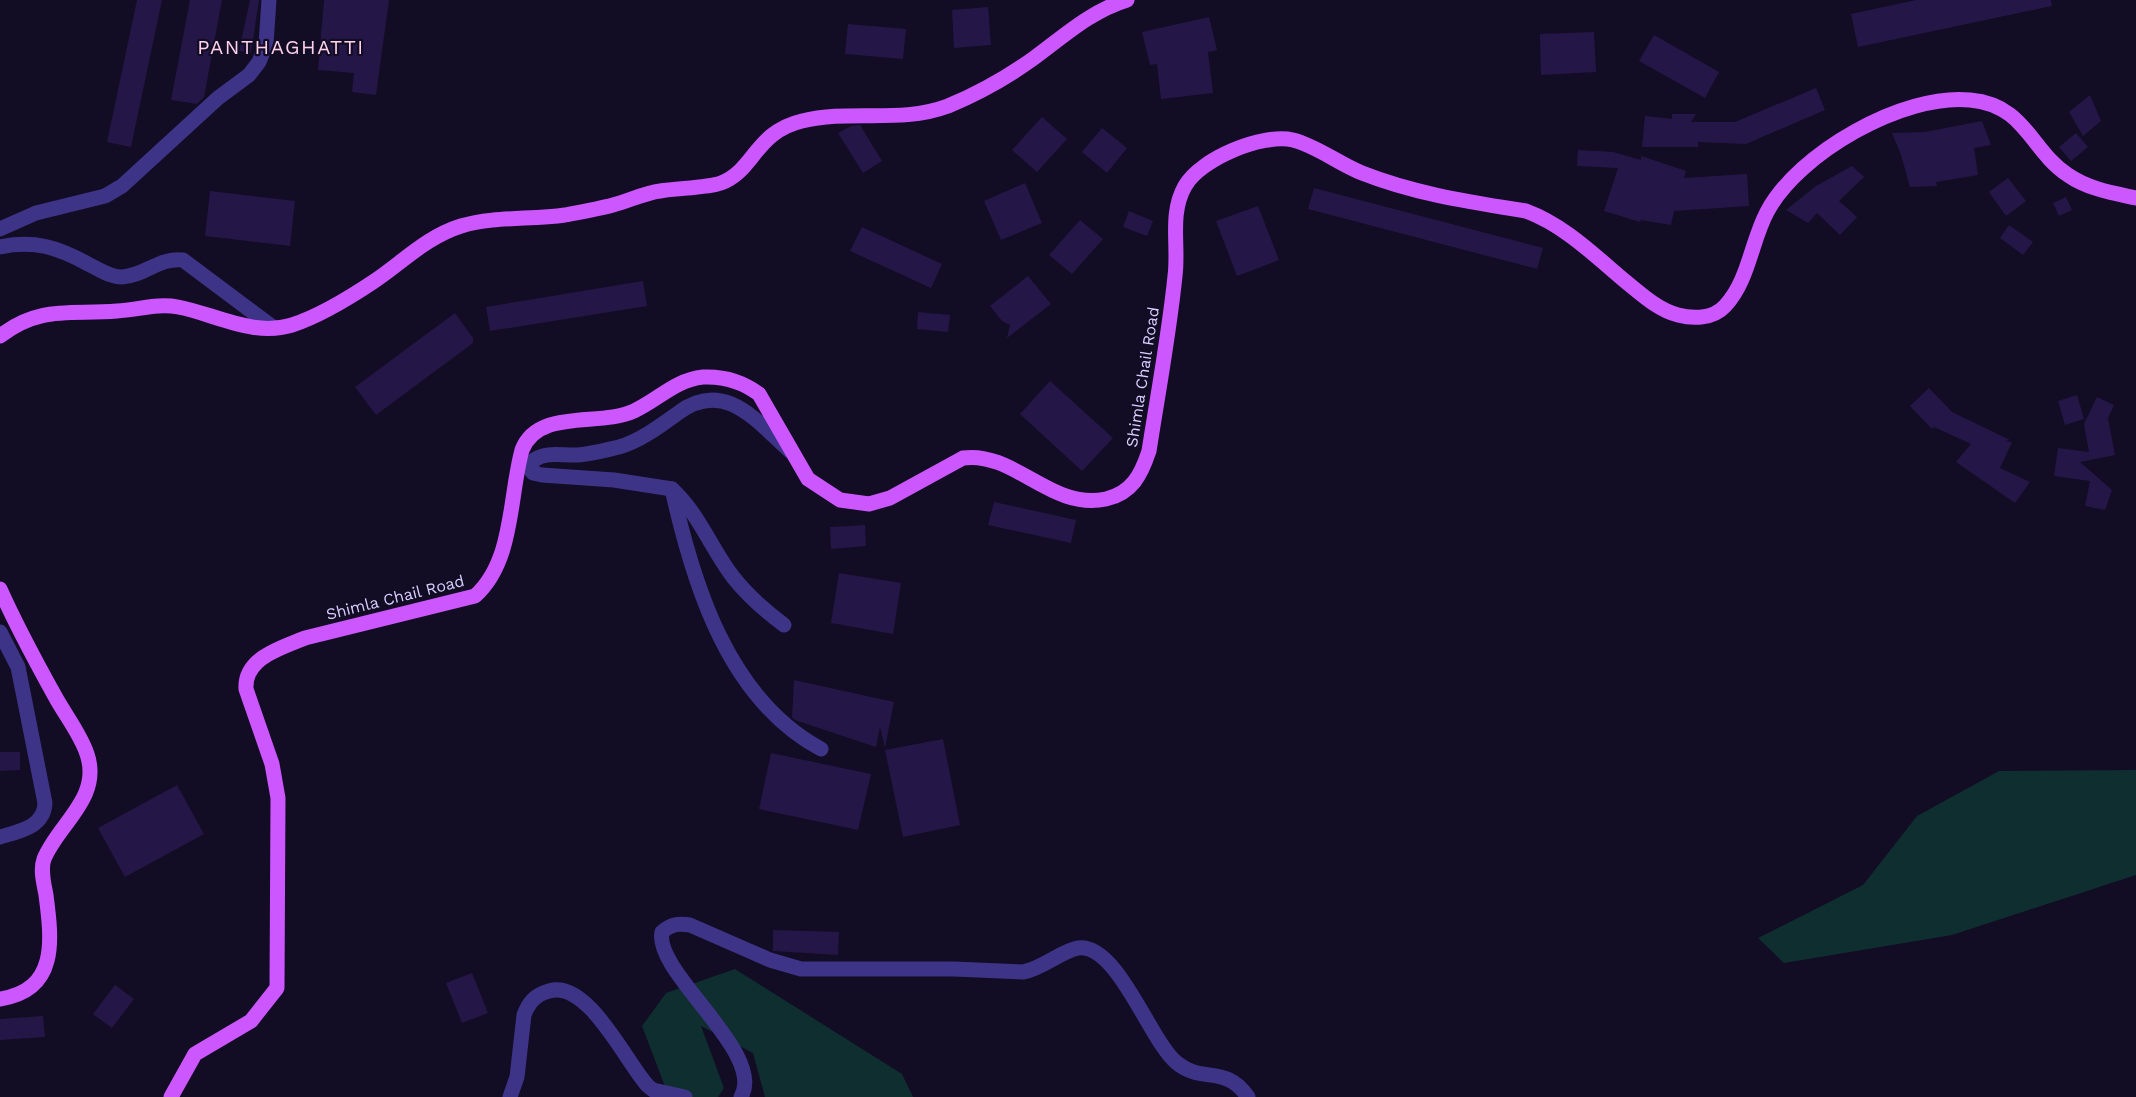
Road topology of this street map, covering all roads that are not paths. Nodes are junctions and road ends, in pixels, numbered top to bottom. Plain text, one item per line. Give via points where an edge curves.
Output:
1 (269, 0) edge
2 (1127, 0) edge
3 (2136, 198) edge
4 (0, 229) edge
5 (0, 247) edge
6 (274, 328) junction
7 (0, 336) edge
8 (792, 453) junction
9 (672, 489) junction
10 (0, 589) edge
11 (784, 625) dead end
12 (0, 632) edge
13 (821, 749) dead end
14 (0, 837) edge
15 (0, 999) edge
16 (171, 1097) edge
17 (510, 1097) edge
18 (685, 1097) edge
19 (741, 1097) edge
20 (1248, 1097) edge

1 - 4 street via 266,45 249,75 218,98 122,186 105,196 36,213
2 - 6 main road via 1095,13 1032,59 950,105 900,116 821,117 783,127 759,145 741,170 718,184 656,192 564,215 466,225 442,232 373,282 305,320
3 - 8 main road, Shimla Chail Road via 2103,191 2066,174 2016,118 1994,105 1969,100 1926,105 1882,118 1839,139 1788,183 1767,212 1733,296 1723,309 1697,318 1677,315 1650,302 1559,226 1542,217 1418,193 1362,173 1292,139 1254,141 1196,174 1181,196 1174,229 1176,272 1149,451 1138,479 1130,488 1116,497 1078,500 1058,495 1002,465 974,456 963,458 890,498 869,504 852,503 829,494 808,479
5 - 6 street via 45,244 121,277 166,260 183,260
6 - 7 main road via 254,327 182,308 152,306 117,312 56,311 24,320
8 - 9 street via 748,412 712,400 683,409 621,446 579,455 539,456 530,469 542,475
8 - 16 main road, Shimla Chail Road via 759,394 749,386 720,378 702,377 673,386 626,414 543,428 526,439 499,561 494,576 475,596 305,638 250,669 246,689 272,764 278,798 277,988 250,1021 195,1053
9 - 11 street via 695,514 732,576 756,605
9 - 13 street via 698,588 722,638 751,687 785,726
10 - 15 main road via 26,645 87,754 89,778 81,806 44,859 50,941 42,976 18,995
12 - 14 street via 18,667 45,802 37,823
17 - 18 street via 527,1006 541,993 554,989 566,991 600,1020 648,1086
19 - 20 street via 744,1079 722,1029 666,953 661,939 668,926 690,925 783,965 817,970 1023,972 1078,948 1091,951 1124,983 1175,1062 1186,1070 1231,1079

